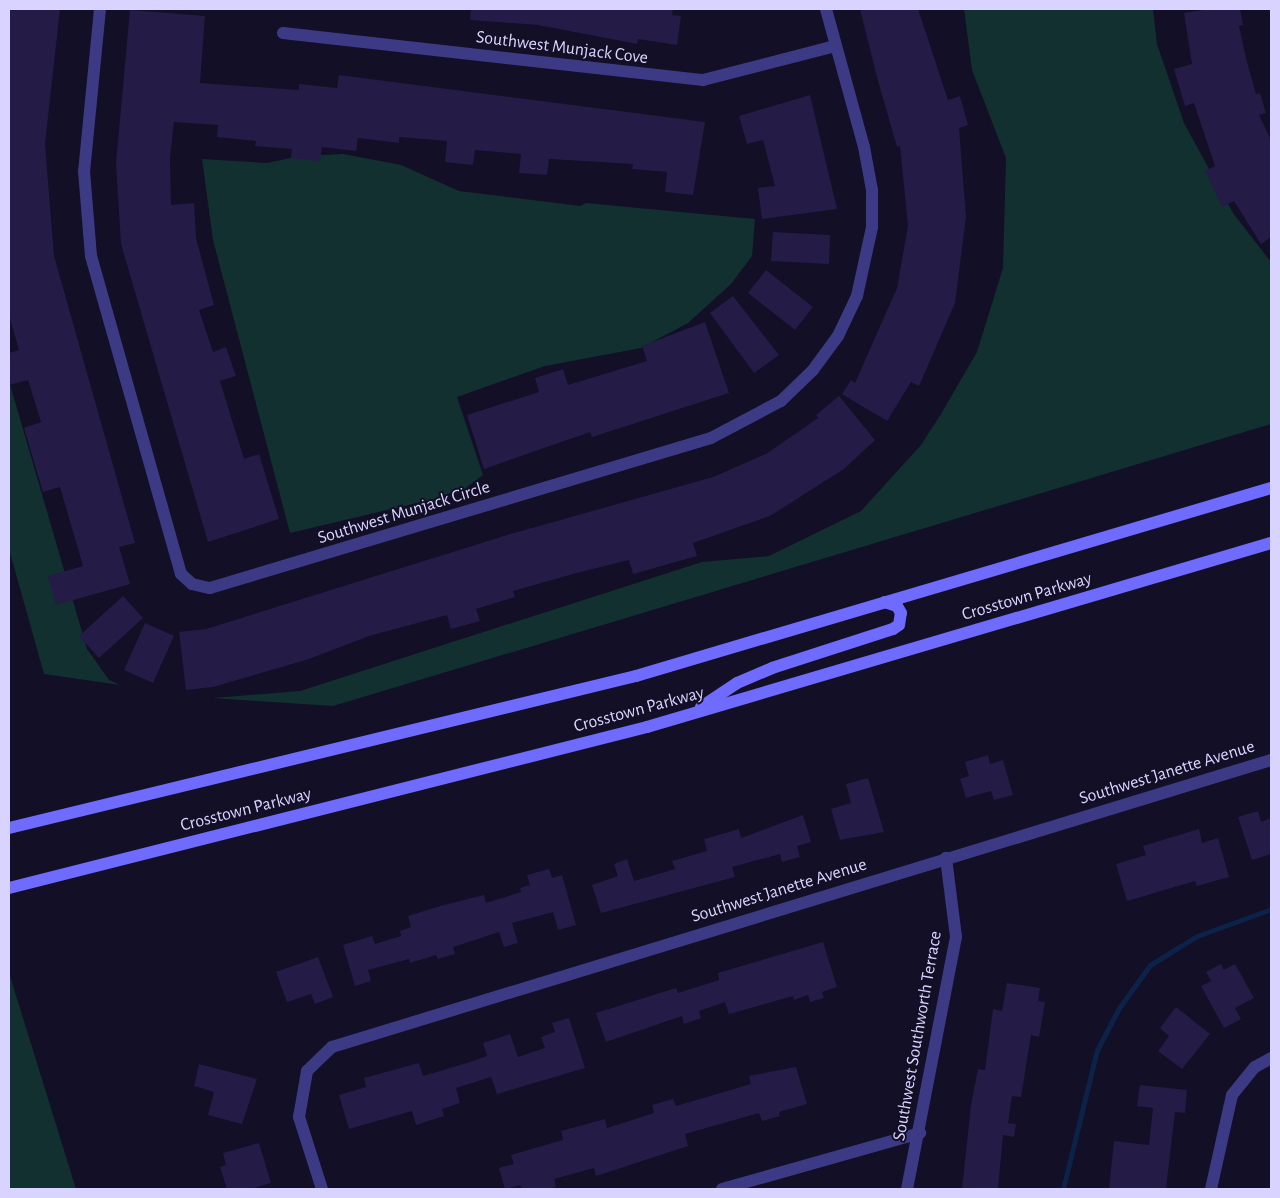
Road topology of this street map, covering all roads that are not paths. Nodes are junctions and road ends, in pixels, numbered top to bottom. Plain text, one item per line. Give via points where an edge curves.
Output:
1 (100, 9) edge
2 (826, 9) edge
3 (283, 33) dead end
4 (835, 46) junction
5 (1271, 488) edge
6 (1271, 543) edge
7 (885, 602) junction
8 (691, 714) junction
9 (1271, 760) edge
10 (9, 828) edge
11 (946, 858) junction
12 (9, 888) edge
13 (1271, 1058) edge
14 (920, 1133) junction
15 (322, 1189) edge
16 (722, 1189) edge
17 (907, 1189) edge
18 (1211, 1189) edge

1 - 4 street, Southwest Munjack Circle via 84,171 91,256 181,574 192,584 210,588 712,438 782,401 814,370 838,336 856,296 869,252 872,190
2 - 4 street, Southwest Munjack Circle
3 - 4 street, Southwest Munjack Cove via 703,80
5 - 7 main road, Crosstown Parkway
6 - 8 main road, Crosstown Parkway
7 - 8 main road via 897,606 901,613 899,625 893,629 772,668 737,683
7 - 10 main road, Crosstown Parkway via 636,676
8 - 12 main road, Crosstown Parkway
9 - 11 street, Southwest Janette Avenue
11 - 14 street, Southwest Southworth Terrace via 956,937
11 - 15 street, Southwest Janette Avenue via 332,1047 307,1071 299,1117
13 - 18 street via 1242,1080 1232,1095
14 - 16 street
14 - 17 street, Southwest Southworth Terrace

